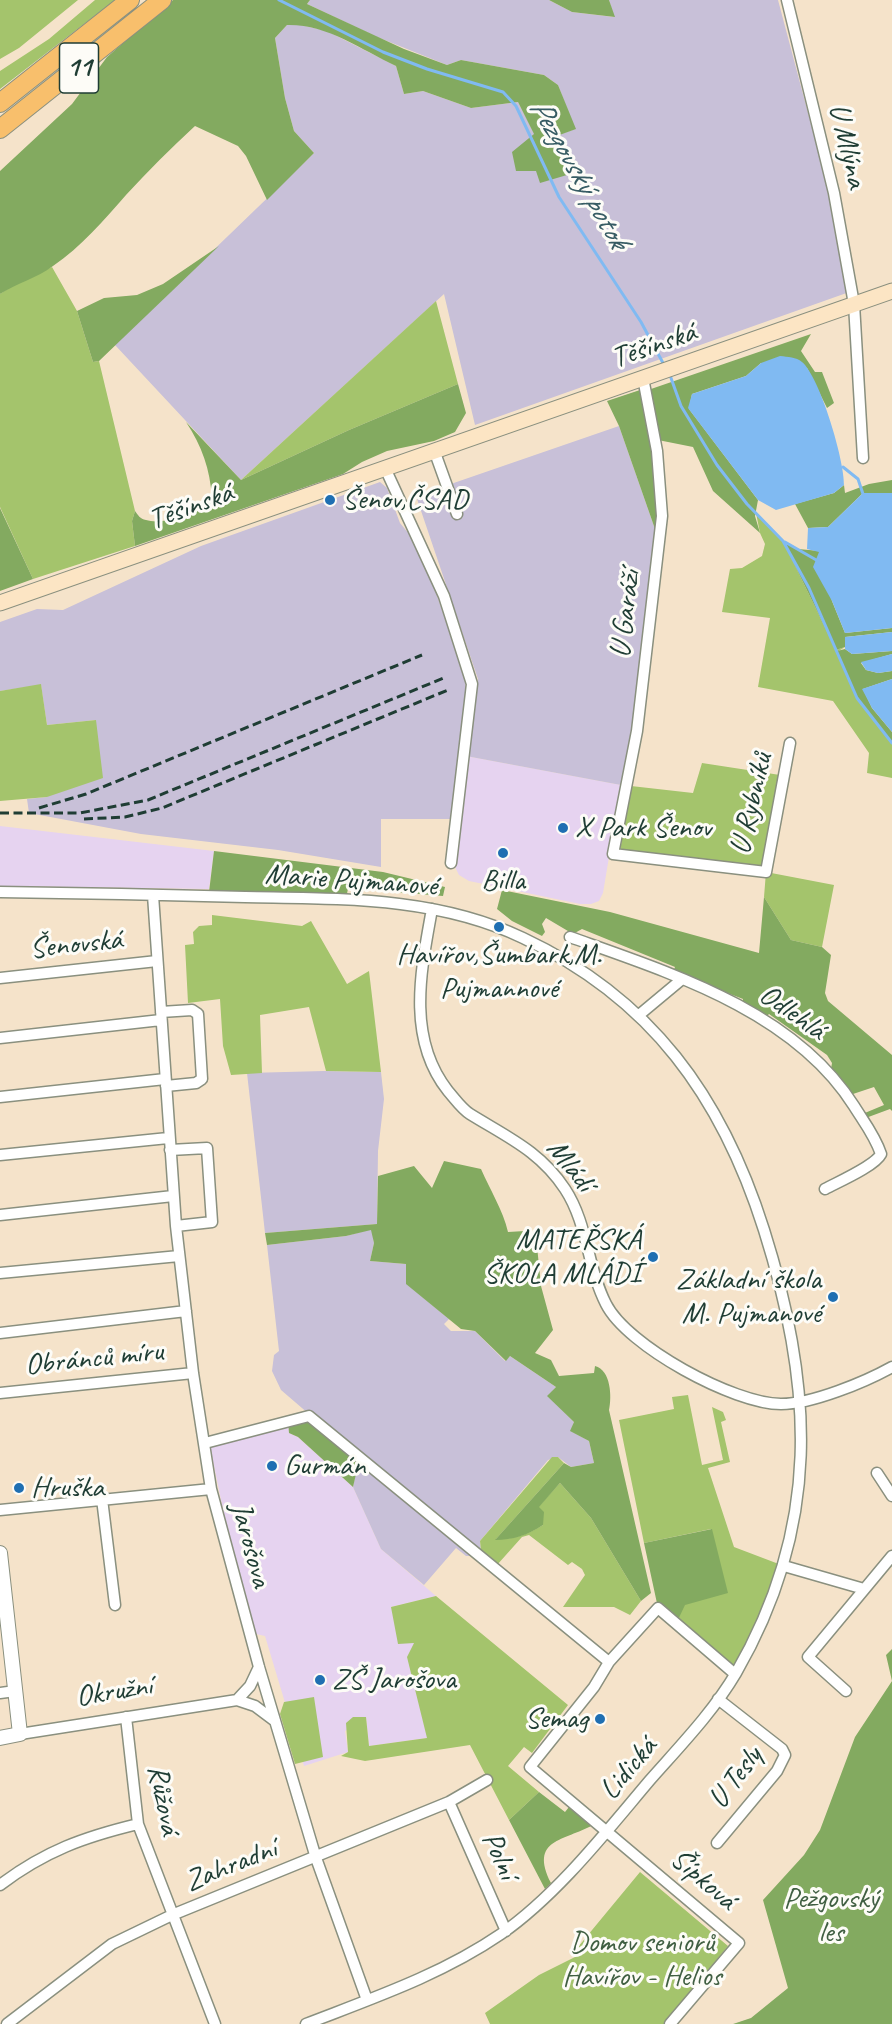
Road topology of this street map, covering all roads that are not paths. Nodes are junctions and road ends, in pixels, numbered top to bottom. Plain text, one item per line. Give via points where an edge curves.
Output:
1 (130, 0) edge
2 (162, 0) edge
3 (787, 0) edge
4 (0, 103) edge
5 (0, 129) edge
6 (892, 291) edge
7 (854, 304) junction
8 (644, 378) junction
9 (434, 450) junction
10 (863, 458) dead end
11 (385, 468) junction
12 (457, 514) dead end
13 (0, 603) edge
14 (790, 743) dead end
15 (613, 854) joint
16 (451, 863) dead end
17 (0, 892) edge
18 (153, 895) junction
19 (432, 909) junction
20 (570, 937) dead end
21 (157, 961) junction
22 (0, 978) edge
23 (681, 980) junction
24 (639, 1015) junction
25 (161, 1016) junction
26 (0, 1038) edge
27 (165, 1083) junction
28 (0, 1097) edge
29 (168, 1138) junction
30 (170, 1150) junction
31 (0, 1155) edge
32 (825, 1189) dead end
33 (173, 1196) junction
34 (0, 1215) edge
35 (176, 1226) junction
36 (178, 1256) junction
37 (0, 1273) edge
38 (186, 1311) junction
39 (0, 1333) edge
40 (892, 1367) edge
41 (193, 1373) junction
42 (0, 1393) edge
43 (801, 1402) junction
44 (205, 1443) junction
45 (877, 1473) dead end
46 (211, 1489) junction
47 (892, 1496) edge
48 (102, 1499) junction
49 (0, 1509) edge
50 (0, 1553) edge
51 (892, 1556) edge
52 (784, 1566) junction
53 (864, 1589) junction
54 (114, 1605) dead end
55 (609, 1662) junction
56 (259, 1667) junction
57 (735, 1674) junction
58 (15, 1691) junction
59 (846, 1691) dead end
60 (0, 1693) edge
61 (718, 1699) junction
62 (237, 1700) junction
63 (126, 1717) junction
64 (275, 1721) junction
65 (20, 1734) junction
66 (0, 1738) edge
67 (487, 1780) dead end
68 (449, 1802) junction
69 (138, 1824) junction
70 (608, 1831) junction
71 (717, 1843) dead end
72 (316, 1858) junction
73 (0, 1885) edge
74 (172, 1915) junction
75 (506, 1931) junction
76 (367, 2000) junction
77 (7, 2024) edge
78 (215, 2024) edge
79 (306, 2024) edge
80 (670, 2024) edge

1 - 4 highway, 11
2 - 5 highway, 11
3 - 7 street, U Mlýna via 834,193
6 - 7 main road, Těšínská
7 - 8 main road, Těšínská
7 - 10 street
8 - 9 main road, Těšínská
8 - 15 street, U Garáží via 657,451 662,516 637,731
9 - 11 main road, Těšínská
9 - 12 street
11 - 13 main road, Těšínská
11 - 16 street via 444,596 472,684
14 - 15 street, U Rybníků via 766,872
17 - 18 street, Marie Pujmanové
18 - 19 street, Marie Pujmanové via 364,900
18 - 21 street, Jarošova
19 - 24 street, Marie Pujmanové via 486,922 562,957
19 - 43 street, Mládí via 420,979 420,1021 424,1044 439,1080 468,1113 511,1136 557,1178 581,1220 606,1305 645,1347 732,1393 780,1404
20 - 23 street, Odlehlá
21 - 22 street, Šenovská
21 - 25 street, Jarošova
23 - 24 street
23 - 32 street, Odlehlá via 727,998 786,1034 824,1066 851,1101 881,1154
24 - 43 street, Marie Pujmanové via 702,1091 750,1185 782,1292
25 - 26 street
25 - 27 street, Jarošova
25 - 27 street via 192,1010 198,1014 202,1079 196,1083
27 - 28 street
27 - 29 street, Jarošova
29 - 30 street, Jarošova
29 - 31 street
30 - 33 street, Jarošova
30 - 35 street via 207,1148 212,1222
33 - 34 street
33 - 35 street, Jarošova
35 - 36 street, Jarošova
36 - 37 street
36 - 38 street, Jarošova
38 - 39 street
38 - 41 street, Jarošova
40 - 43 street, Mládí
41 - 42 street, Obránců míru
41 - 44 street, Jarošova
43 - 52 street, Lidická via 800,1486
44 - 46 street, Jarošova
44 - 55 street via 309,1416
45 - 47 street
46 - 48 street
46 - 56 street, Jarošova
48 - 49 street
48 - 54 street
50 - 58 street
51 - 53 street
52 - 53 street
52 - 57 street, Lidická via 763,1621
53 - 59 street via 808,1658
55 - 57 street via 658,1608
55 - 70 street via 594,1687 530,1767
56 - 62 street via 250,1686
56 - 64 street, Jarošova
57 - 61 street, Lidická
58 - 60 street
58 - 65 street
61 - 70 street, Lidická
61 - 71 street, U Tesly via 785,1755 777,1771
62 - 63 street, Okružní
62 - 64 street via 255,1706
63 - 65 street, Okružní
63 - 69 street, Růžová
64 - 72 street, Jarošova
65 - 66 street, Okružní
67 - 68 street, Zahradní
68 - 72 street, Zahradní
68 - 75 street, Polní
69 - 73 street via 94,1834 58,1848
69 - 74 street, Růžová
70 - 75 street, Lidická
70 - 80 street, Šípková via 739,1943
72 - 74 street, Zahradní
72 - 76 street, Jarošova
74 - 77 street, Zahradní via 112,1944
74 - 78 street, Růžová
75 - 76 street, Lidická via 441,1969
76 - 79 street, Lidická

